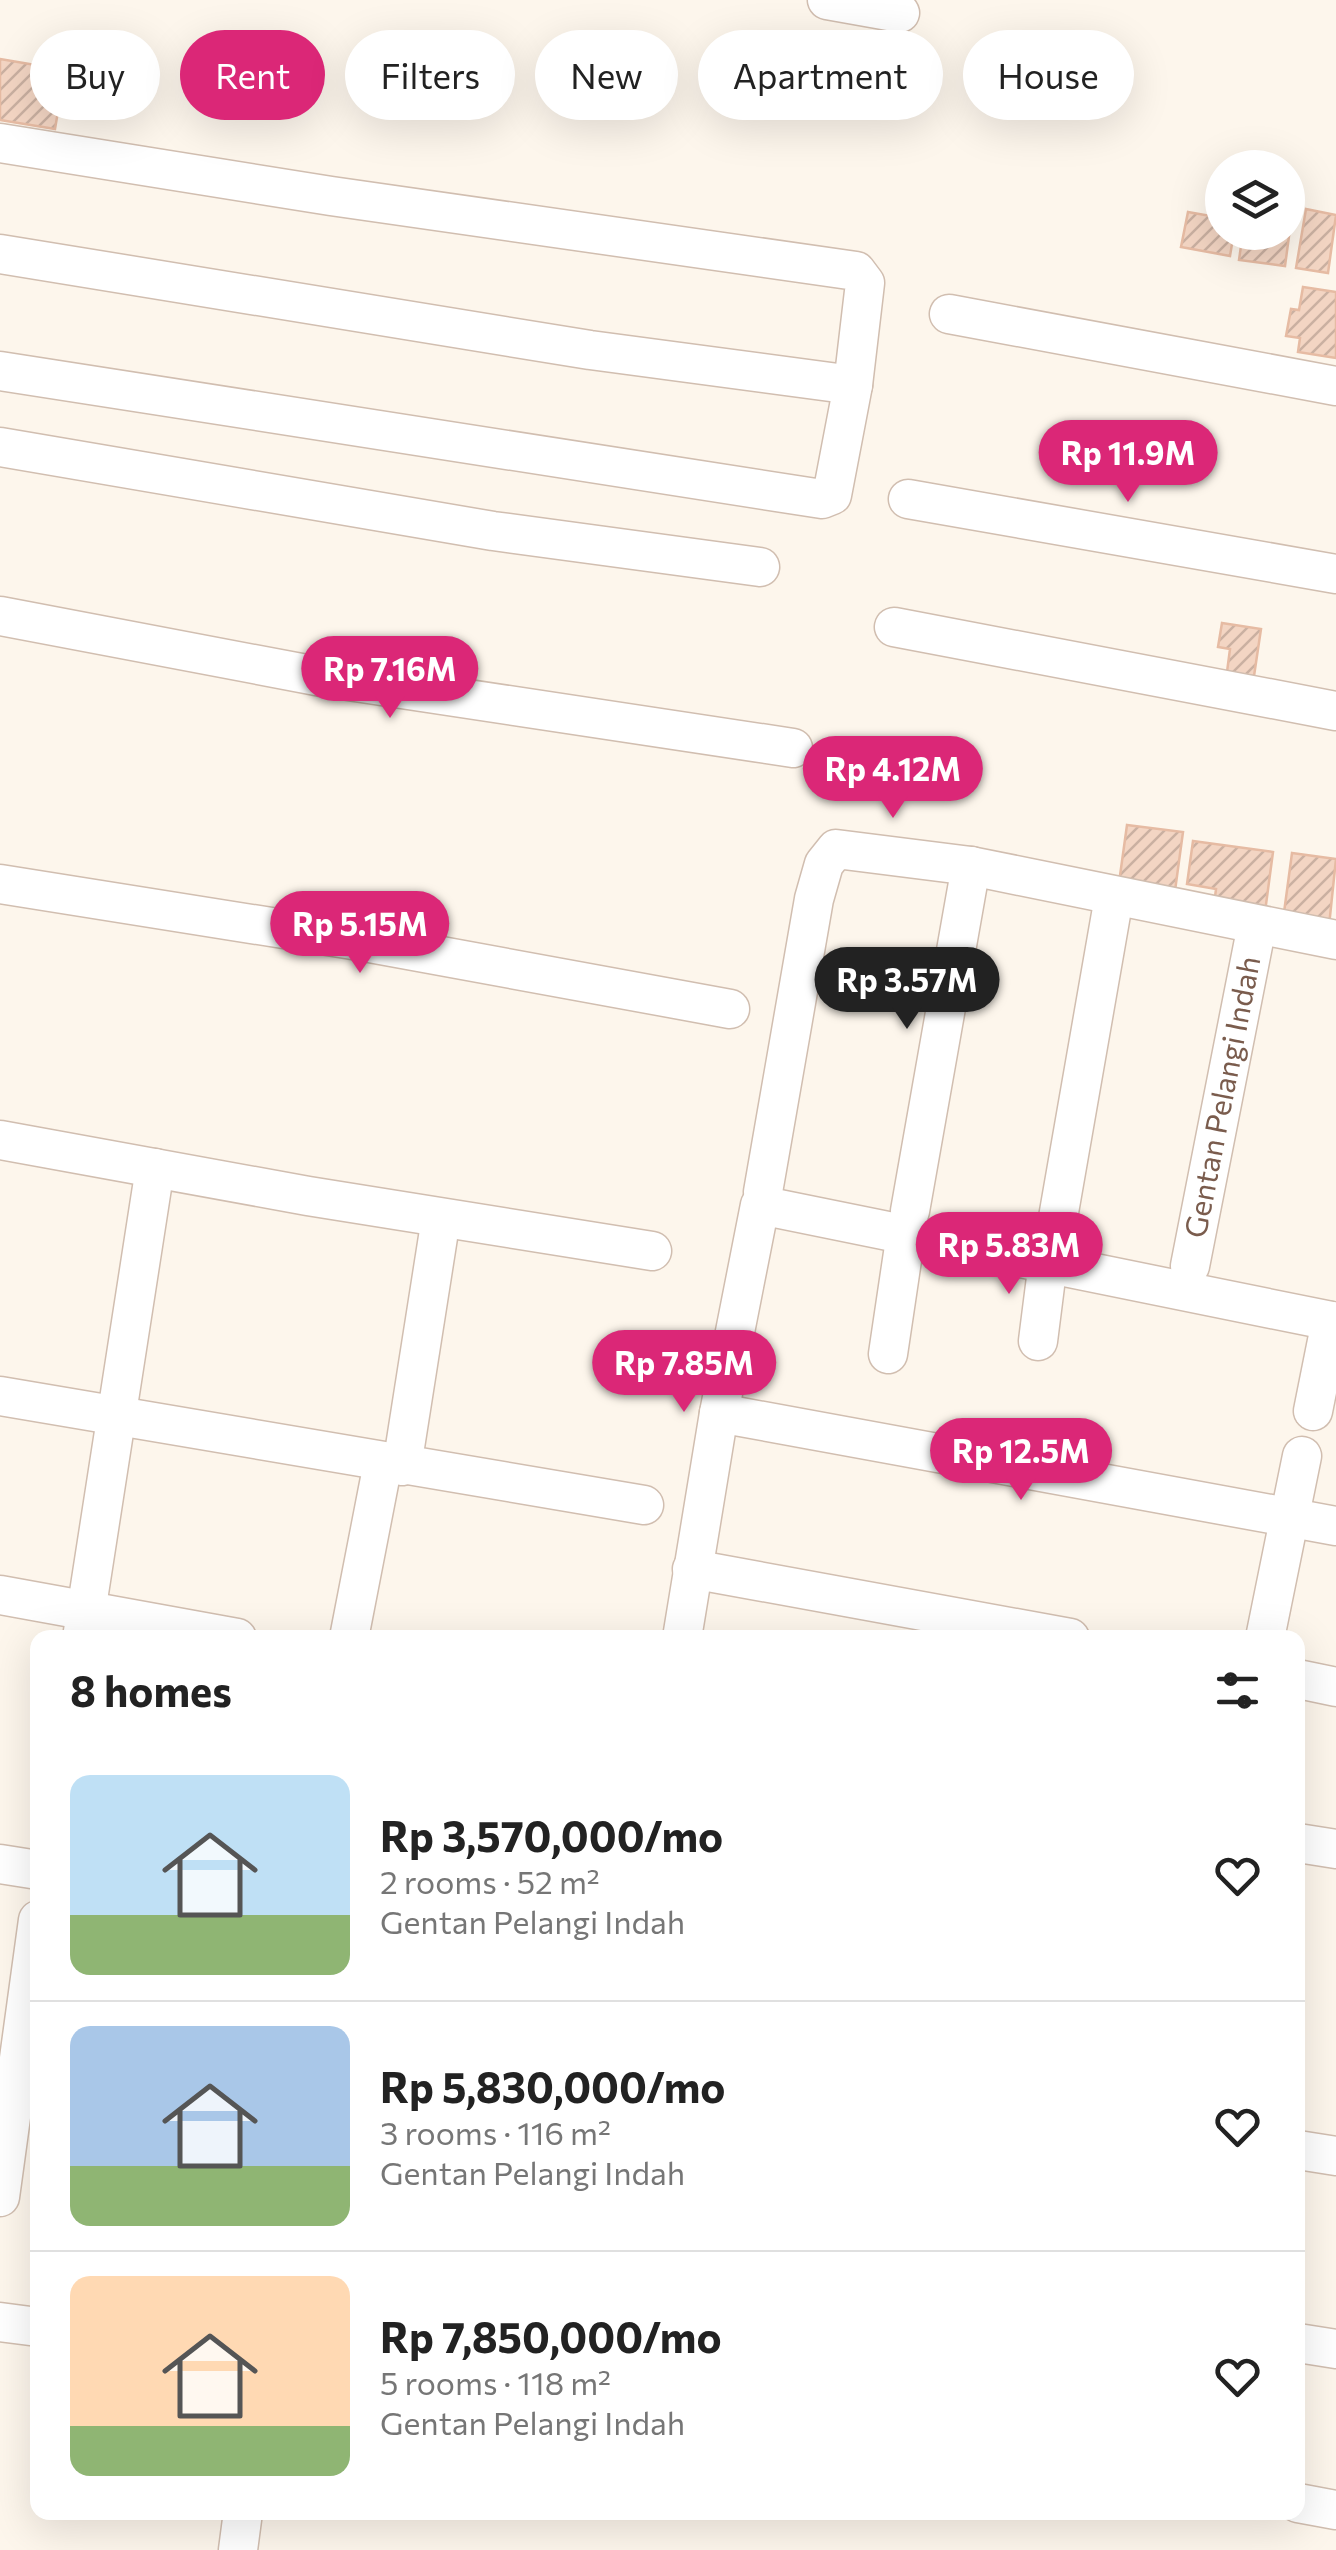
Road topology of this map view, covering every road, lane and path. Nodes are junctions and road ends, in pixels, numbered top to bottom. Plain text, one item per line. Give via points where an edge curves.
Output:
1 (827, 0) edge
2 (900, 12) dead end
3 (0, 144) edge
4 (0, 254) edge
5 (949, 314) dead end
6 (0, 372) edge
7 (853, 385) junction
8 (1336, 386) edge
9 (0, 447) edge
10 (908, 499) dead end
11 (760, 568) dead end
12 (1336, 574) edge
13 (0, 616) edge
14 (894, 628) dead end
15 (1336, 711) edge
16 (793, 748) dead end
17 (971, 866) junction
18 (0, 884) edge
19 (1114, 898) junction
20 (1257, 926) junction
21 (1336, 940) edge
22 (730, 1009) dead end
23 (0, 1140) edge
24 (155, 1168) junction
25 (763, 1192) dead end
26 (441, 1218) junction
27 (908, 1222) junction
28 (1052, 1249) junction
29 (652, 1252) dead end
30 (1190, 1266) dead end
31 (1333, 1322) edge
32 (1038, 1341) dead end
33 (888, 1354) dead end
34 (0, 1396) edge
35 (1312, 1411) dead end
36 (719, 1412) junction
37 (114, 1416) junction
38 (1302, 1456) dead end
39 (393, 1464) junction
40 (644, 1506) dead end
41 (1289, 1518) junction
42 (1336, 1526) edge
43 (692, 1569) junction
44 (0, 1595) edge
45 (84, 1623) edge
46 (155, 1630) edge
47 (351, 1630) edge
48 (683, 1630) edge
49 (1026, 1630) edge
50 (1267, 1630) edge
51 (1305, 1680) edge
52 (1336, 1686) edge
53 (1305, 1843) edge
54 (1336, 1849) edge
55 (0, 1864) edge
56 (30, 1869) edge
57 (30, 1984) edge
58 (18, 2080) edge
59 (1305, 2151) edge
60 (1336, 2156) edge
61 (0, 2197) edge
62 (0, 2322) edge
63 (30, 2326) edge
64 (1305, 2344) edge
65 (1336, 2349) edge
66 (1305, 2504) edge
67 (1336, 2510) edge
68 (242, 2520) edge
69 (238, 2550) edge

1 - 2 street
3 - 7 street via 856,271 866,282
4 - 7 street via 590,350
5 - 8 street
6 - 7 street via 822,499 832,496
9 - 11 street via 492,531
10 - 12 street
13 - 16 street via 322,677
14 - 15 street
17 - 19 street, Gentan Pelangi Indah
17 - 25 street, Gentan Pelangi Indah via 836,849 824,864
17 - 27 street
18 - 22 street
19 - 20 street, Gentan Pelangi Indah
19 - 28 street
20 - 21 street, Gentan Pelangi Indah
20 - 30 street, Gentan Pelangi Indah
23 - 24 street
24 - 26 street
24 - 37 street
26 - 29 street
26 - 39 street
27 - 28 street
27 - 33 street
27 - 36 street via 760,1205
28 - 31 street
28 - 32 street
31 - 35 street
34 - 37 street
36 - 41 street
36 - 43 street
37 - 39 street
37 - 45 street
38 - 41 street
39 - 40 street
39 - 47 street
41 - 42 street
41 - 50 street
43 - 48 street
43 - 49 street
44 - 45 street
45 - 46 street
51 - 52 street
53 - 54 street
55 - 56 street
57 - 58 street
58 - 61 street
59 - 60 street
62 - 63 street
64 - 65 street
66 - 67 street
68 - 69 street

